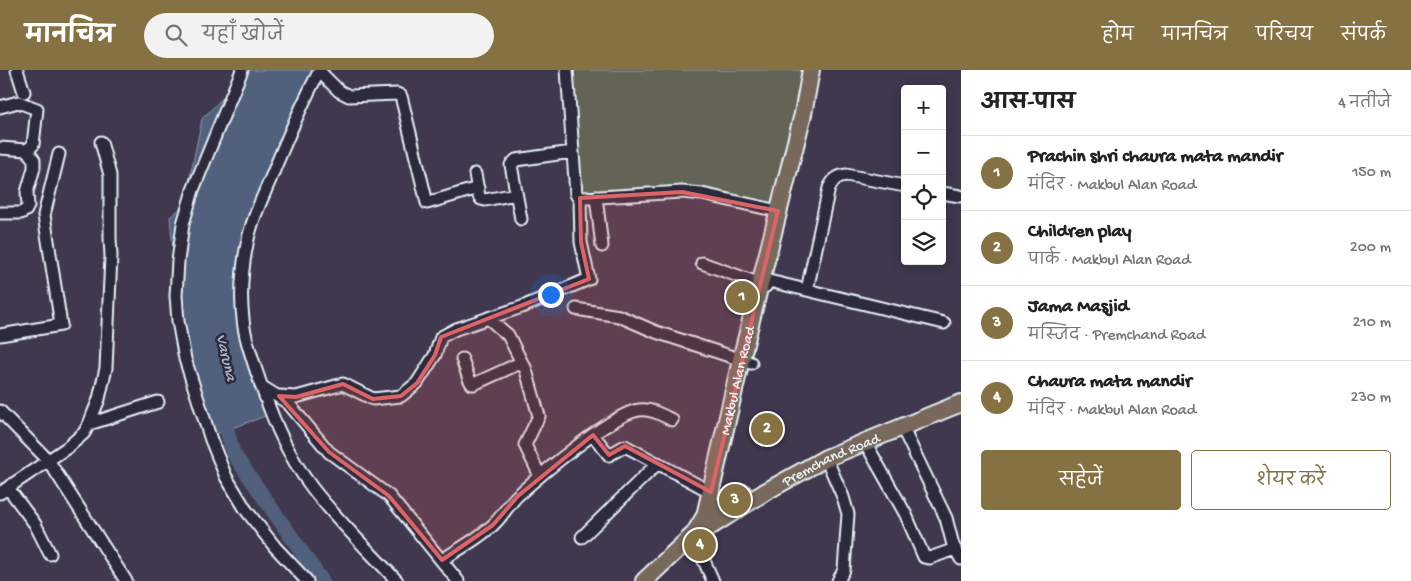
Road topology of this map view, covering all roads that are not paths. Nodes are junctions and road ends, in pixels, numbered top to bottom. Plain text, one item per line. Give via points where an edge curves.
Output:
1 (17, 70) edge
2 (242, 70) edge
3 (319, 70) edge
4 (566, 70) edge
5 (811, 70) edge
6 (819, 70) edge
7 (24, 92) dead end
8 (0, 107) edge
9 (101, 142) dead end
10 (0, 148) edge
11 (27, 150) junction
12 (572, 152) junction
13 (59, 154) dead end
14 (475, 174) dead end
15 (792, 177) junction
16 (901, 185) edge
17 (478, 188) junction
18 (516, 194) junction
19 (946, 194) edge
20 (960, 196) dead end
21 (596, 197) junction
22 (580, 198) junction
23 (778, 211) junction
24 (0, 213) edge
25 (521, 219) dead end
26 (602, 246) dead end
27 (702, 263) dead end
28 (766, 284) junction
29 (807, 290) junction
30 (576, 309) dead end
31 (488, 318) junction
32 (944, 323) dead end
33 (0, 335) edge
34 (462, 360) dead end
35 (746, 361) junction
36 (522, 365) junction
37 (261, 386) junction
38 (961, 394) edge
39 (279, 396) junction
40 (158, 402) dead end
41 (961, 403) edge
42 (0, 411) edge
43 (672, 420) dead end
44 (90, 424) junction
45 (902, 427) junction
46 (592, 435) junction
47 (865, 442) junction
48 (826, 458) junction
49 (48, 460) junction
50 (658, 463) junction
51 (540, 476) junction
52 (4, 490) edge
53 (711, 492) junction
54 (715, 510) junction
55 (708, 528) junction
56 (582, 537) dead end
57 (697, 545) junction
58 (50, 554) dead end
59 (958, 554) edge
60 (442, 560) junction
61 (126, 581) edge
62 (307, 581) edge
63 (398, 581) edge
64 (458, 581) edge
65 (644, 581) edge
66 (658, 581) edge
67 (713, 581) edge
68 (838, 581) edge

1 - 7 street
2 - 62 street via 193,190 183,224 176,296 178,321 185,359 226,477 275,548
3 - 17 street via 334,87 349,96 401,96 427,203
3 - 37 street via 278,160 247,243 242,282 243,322
4 - 12 street
5 - 15 highway, Makbul Alan Road
6 - 15 highway, Makbul Alan Road via 806,141
8 - 11 street via 18,102 37,108 33,145
9 - 44 street via 110,175 111,271 106,368
10 - 11 street
11 - 24 street via 34,160 27,192 28,206 21,213
12 - 18 street via 514,161 511,165
12 - 22 street via 576,194
13 - 33 street via 44,215 61,325
14 - 17 street
15 - 23 highway, Makbul Alan Road
15 - 28 highway, Makbul Alan Road
16 - 29 street via 846,175 835,179 829,188
17 - 18 street via 483,200
18 - 25 street
19 - 20 street
21 - 22 street
21 - 23 street via 682,192
21 - 26 street
22 - 31 street via 581,242 589,279
23 - 28 highway, Makbul Alan Road
27 - 28 street
28 - 29 street
28 - 35 highway, Makbul Alan Road
29 - 32 street
30 - 35 street via 619,316 656,332
31 - 36 street via 508,335
31 - 39 street via 441,337 435,355 417,383 401,396 372,399 343,384 296,397
34 - 36 street via 472,384
35 - 53 highway, Makbul Alan Road
35 - 54 highway, Makbul Alan Road
36 - 51 street via 539,416 525,445
37 - 39 street
37 - 63 street via 298,468 344,526
38 - 54 highway, Premchand Road via 810,454
39 - 60 street via 297,412 330,452 389,496
40 - 44 street
41 - 45 highway, Premchand Road
42 - 49 street
43 - 46 street via 655,412 639,410 622,416
44 - 49 street via 78,440
45 - 47 highway, Premchand Road
45 - 59 street via 946,518
46 - 50 street via 609,455 625,446
46 - 51 street
47 - 48 highway, Premchand Road
47 - 59 street via 906,515 924,557
48 - 55 highway, Premchand Road
48 - 68 street via 848,514 844,570
49 - 52 street
49 - 61 street
50 - 53 street
50 - 56 street
51 - 60 street via 493,525
52 - 58 street via 35,524
53 - 65 highway, Makbul Alan Road via 705,516 694,534
54 - 55 highway, Makbul Alan Road
55 - 57 highway, Makbul Alan Road
57 - 66 highway, Makbul Alan Road
57 - 67 street
60 - 64 street

